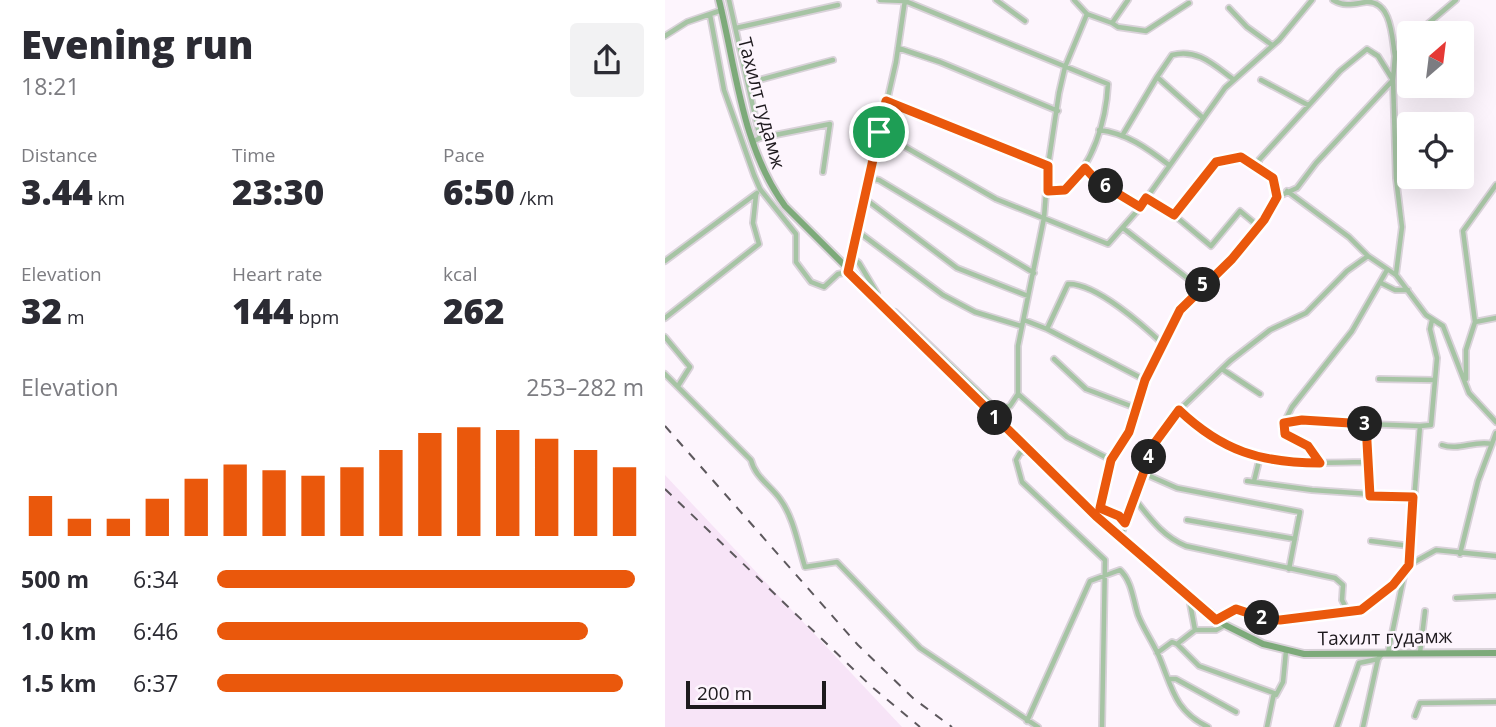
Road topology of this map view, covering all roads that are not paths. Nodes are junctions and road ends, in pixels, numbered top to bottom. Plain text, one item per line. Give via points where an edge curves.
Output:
1 (719, 0) edge
2 (729, 0) edge
3 (996, 0) edge
4 (1075, 0) edge
5 (1128, 0) edge
6 (1312, 0) edge
7 (1333, 0) edge
8 (1456, 0) edge
9 (879, 1) edge
10 (905, 1) edge
11 (1189, 1) edge
12 (838, 5) dead end
13 (1229, 8) dead end
14 (722, 10) junction
15 (1087, 14) junction
16 (710, 15) junction
17 (1025, 20) dead end
18 (1431, 21) edge
19 (1112, 23) junction
20 (736, 28) junction
21 (665, 36) edge
22 (1272, 45) junction
23 (898, 48) junction
24 (1397, 54) edge
25 (1395, 56) junction
26 (833, 60) dead end
27 (1065, 67) junction
28 (1157, 78) junction
29 (1233, 79) junction
30 (1261, 80) dead end
31 (1394, 80) junction
32 (748, 83) junction
33 (886, 101) junction
34 (1308, 105) junction
35 (1058, 111) junction
36 (1202, 117) junction
37 (1099, 130) junction
38 (879, 132) junction
39 (1122, 135) junction
40 (757, 139) junction
41 (1169, 165) junction
42 (1048, 166) junction
43 (1259, 166) junction
44 (1085, 168) junction
45 (823, 172) dead end
46 (869, 178) junction
47 (1496, 186) edge
48 (760, 189) junction
49 (1287, 190) junction
50 (1048, 191) junction
51 (756, 195) junction
52 (1277, 197) junction
53 (864, 198) junction
54 (1146, 198) junction
55 (1140, 207) junction
56 (1174, 215) junction
57 (1044, 218) junction
58 (1258, 226) junction
59 (1123, 228) junction
60 (856, 230) junction
61 (1368, 256) junction
62 (851, 257) junction
63 (665, 261) edge
64 (1387, 270) junction
65 (848, 272) junction
66 (1034, 273) junction
67 (1396, 275) junction
68 (1381, 283) junction
69 (1200, 288) junction
70 (1408, 290) junction
71 (1028, 296) junction
72 (665, 318) edge
73 (1496, 318) edge
74 (1432, 319) junction
75 (1475, 322) junction
76 (1023, 323) junction
77 (1047, 329) junction
78 (665, 337) edge
79 (1164, 345) junction
80 (1054, 359) dead end
81 (947, 367) junction
82 (1222, 369) junction
83 (665, 374) edge
84 (1379, 379) dead end
85 (1145, 380) junction
86 (1435, 380) junction
87 (678, 386) junction
88 (1469, 393) junction
89 (1018, 394) junction
90 (1261, 394) dead end
91 (985, 403) junction
92 (1136, 408) junction
93 (1179, 410) junction
94 (1496, 422) edge
95 (1284, 423) junction
96 (1366, 424) junction
97 (1420, 426) junction
98 (1496, 433) edge
99 (1442, 444) dead end
100 (1492, 444) junction
101 (1028, 450) junction
102 (1260, 457) junction
103 (1111, 460) junction
104 (1368, 462) junction
105 (1320, 463) junction
106 (1143, 473) junction
107 (1247, 481) dead end
108 (1254, 481) junction
109 (1370, 496) junction
110 (1413, 497) junction
111 (1134, 498) junction
112 (1100, 508) junction
113 (1096, 516) junction
114 (1187, 520) dead end
115 (1125, 523) junction
116 (1120, 538) junction
117 (1295, 539) junction
118 (1371, 541) dead end
119 (1410, 546) junction
120 (1460, 554) junction
121 (1496, 556) edge
122 (1407, 568) junction
123 (1289, 569) junction
124 (1104, 574) junction
125 (1496, 596) edge
126 (1189, 598) junction
127 (1456, 598) dead end
128 (1425, 611) dead end
129 (1348, 612) junction
130 (1216, 620) junction
131 (1225, 625) junction
132 (1195, 630) junction
133 (1177, 645) junction
134 (1286, 651) junction
135 (1157, 653) junction
136 (1420, 653) junction
137 (1496, 653) edge
138 (1383, 655) junction
139 (1168, 679) junction
140 (1275, 696) junction
141 (1496, 702) edge
142 (1236, 712) dead end
143 (1415, 716) dead end
144 (1027, 721) junction
145 (1038, 727) edge
146 (1102, 727) edge
147 (1208, 727) edge
148 (1267, 727) edge
149 (1337, 727) edge
150 (1363, 727) edge

1 - 14 main road, Тахилт гудамж
2 - 20 street
3 - 17 street
4 - 15 street
5 - 19 street
6 - 22 street
7 - 25 street via 1342,5 1374,3 1384,10
8 - 18 street
9 - 10 street
10 - 23 street
10 - 27 street
11 - 19 street via 1146,31
12 - 20 street
13 - 22 street
14 - 16 street
14 - 40 main road, Тахилт гудамж via 734,75
15 - 19 street
15 - 27 street
16 - 21 street
16 - 48 street via 724,90
20 - 32 street
22 - 29 street
23 - 33 street
23 - 35 street
24 - 25 street
25 - 31 street
26 - 32 street
27 - 35 street
27 - 37 street via 1108,84
28 - 29 street via 1172,55 1192,53
28 - 36 street
28 - 39 street
29 - 36 street
30 - 34 street
31 - 34 street via 1378,56 1367,49
31 - 49 street via 1297,188
31 - 67 street via 1402,228
32 - 40 street
33 - 38 street
33 - 42 street
34 - 43 street via 1259,160
35 - 42 street
36 - 41 street
37 - 39 street
37 - 44 street
38 - 46 street
38 - 57 street via 996,200
39 - 41 street
40 - 45 street via 830,124
40 - 65 main road, Тахилт гудамж via 767,181
41 - 54 street
42 - 50 street
43 - 52 street via 1273,178
43 - 56 street via 1241,157 1216,162
44 - 50 street via 1065,190
44 - 55 street via 1097,181
46 - 53 street
46 - 66 street
47 - 75 street via 1463,231
48 - 51 street
48 - 65 street via 796,234 796,262 816,287
49 - 52 street
49 - 61 street
50 - 57 street
51 - 63 street
51 - 72 street via 753,223 759,244
52 - 58 street
53 - 60 street
53 - 71 street via 957,268
54 - 55 street
54 - 56 street
55 - 59 street
56 - 58 street via 1211,246 1240,211
57 - 59 street via 1108,244
57 - 66 street
58 - 69 street
59 - 69 street
60 - 62 street
60 - 76 street via 943,295 975,312
61 - 64 street
61 - 82 street via 1306,313 1271,330
62 - 65 street
62 - 81 street via 869,285
64 - 67 street
64 - 68 street
65 - 81 main road, Тахилт гудамж
66 - 71 street
67 - 70 street
68 - 70 street
68 - 95 street
69 - 79 street via 1180,310
70 - 74 street
71 - 76 street
73 - 75 street
74 - 86 street
74 - 88 street via 1443,326
75 - 88 street via 1466,359
76 - 77 street
76 - 89 street
77 - 79 street via 1071,283 1140,322
77 - 85 street
78 - 87 street via 690,367
79 - 85 street
80 - 92 street via 1086,389
81 - 91 main road, Тахилт гудамж
82 - 90 street
82 - 93 street
83 - 87 street
84 - 86 street
85 - 92 street
86 - 97 street via 1431,425
87 - 144 street via 751,460 754,471 780,499 805,567 837,562 920,649
88 - 94 street
89 - 91 street via 1007,409
89 - 103 street via 1067,437
91 - 101 main road, Тахилт гудамж
92 - 103 street via 1129,432
93 - 102 street via 1209,437
93 - 106 street via 1154,444
95 - 96 street
95 - 105 street via 1285,434 1308,446
96 - 97 street
96 - 104 street
97 - 110 street
98 - 100 street
99 - 100 street
100 - 120 street
101 - 113 main road, Тахилт гудамж
101 - 124 street via 1016,460 1022,482 1105,560
102 - 105 street
102 - 108 street
103 - 112 street
104 - 105 street
104 - 109 street
106 - 111 street
106 - 117 street via 1177,488 1300,512
107 - 108 street
108 - 109 street
109 - 110 street
110 - 119 street
111 - 115 street
111 - 123 street via 1171,540
112 - 113 street
112 - 115 street
113 - 116 main road, Тахилт гудамж
114 - 117 street
115 - 116 street
116 - 126 main road, Тахилт гудамж
117 - 123 street
118 - 119 street
119 - 122 street
120 - 121 street
120 - 122 street via 1436,550
122 - 129 street via 1371,603
122 - 138 street
123 - 129 street via 1335,578 1343,585 1342,600
124 - 135 street via 1123,572
124 - 144 street via 1090,581
124 - 146 street
125 - 127 street
126 - 130 main road, Тахилт гудамж
126 - 132 street
128 - 136 street
129 - 130 street via 1280,620 1236,609
130 - 131 main road, Тахилт гудамж
131 - 132 street
131 - 134 main road, Тахилт гудамж
132 - 133 street
133 - 135 street via 1172,642
133 - 140 street via 1199,666
134 - 138 main road, Тахилт гудамж
134 - 140 street via 1283,682
135 - 139 street
136 - 137 main road, Тахилт гудамж
136 - 138 main road, Тахилт гудамж
138 - 149 street via 1359,663
138 - 150 street
139 - 142 street via 1177,679
139 - 147 street via 1175,701
140 - 148 street
141 - 143 street via 1420,703
144 - 145 street

